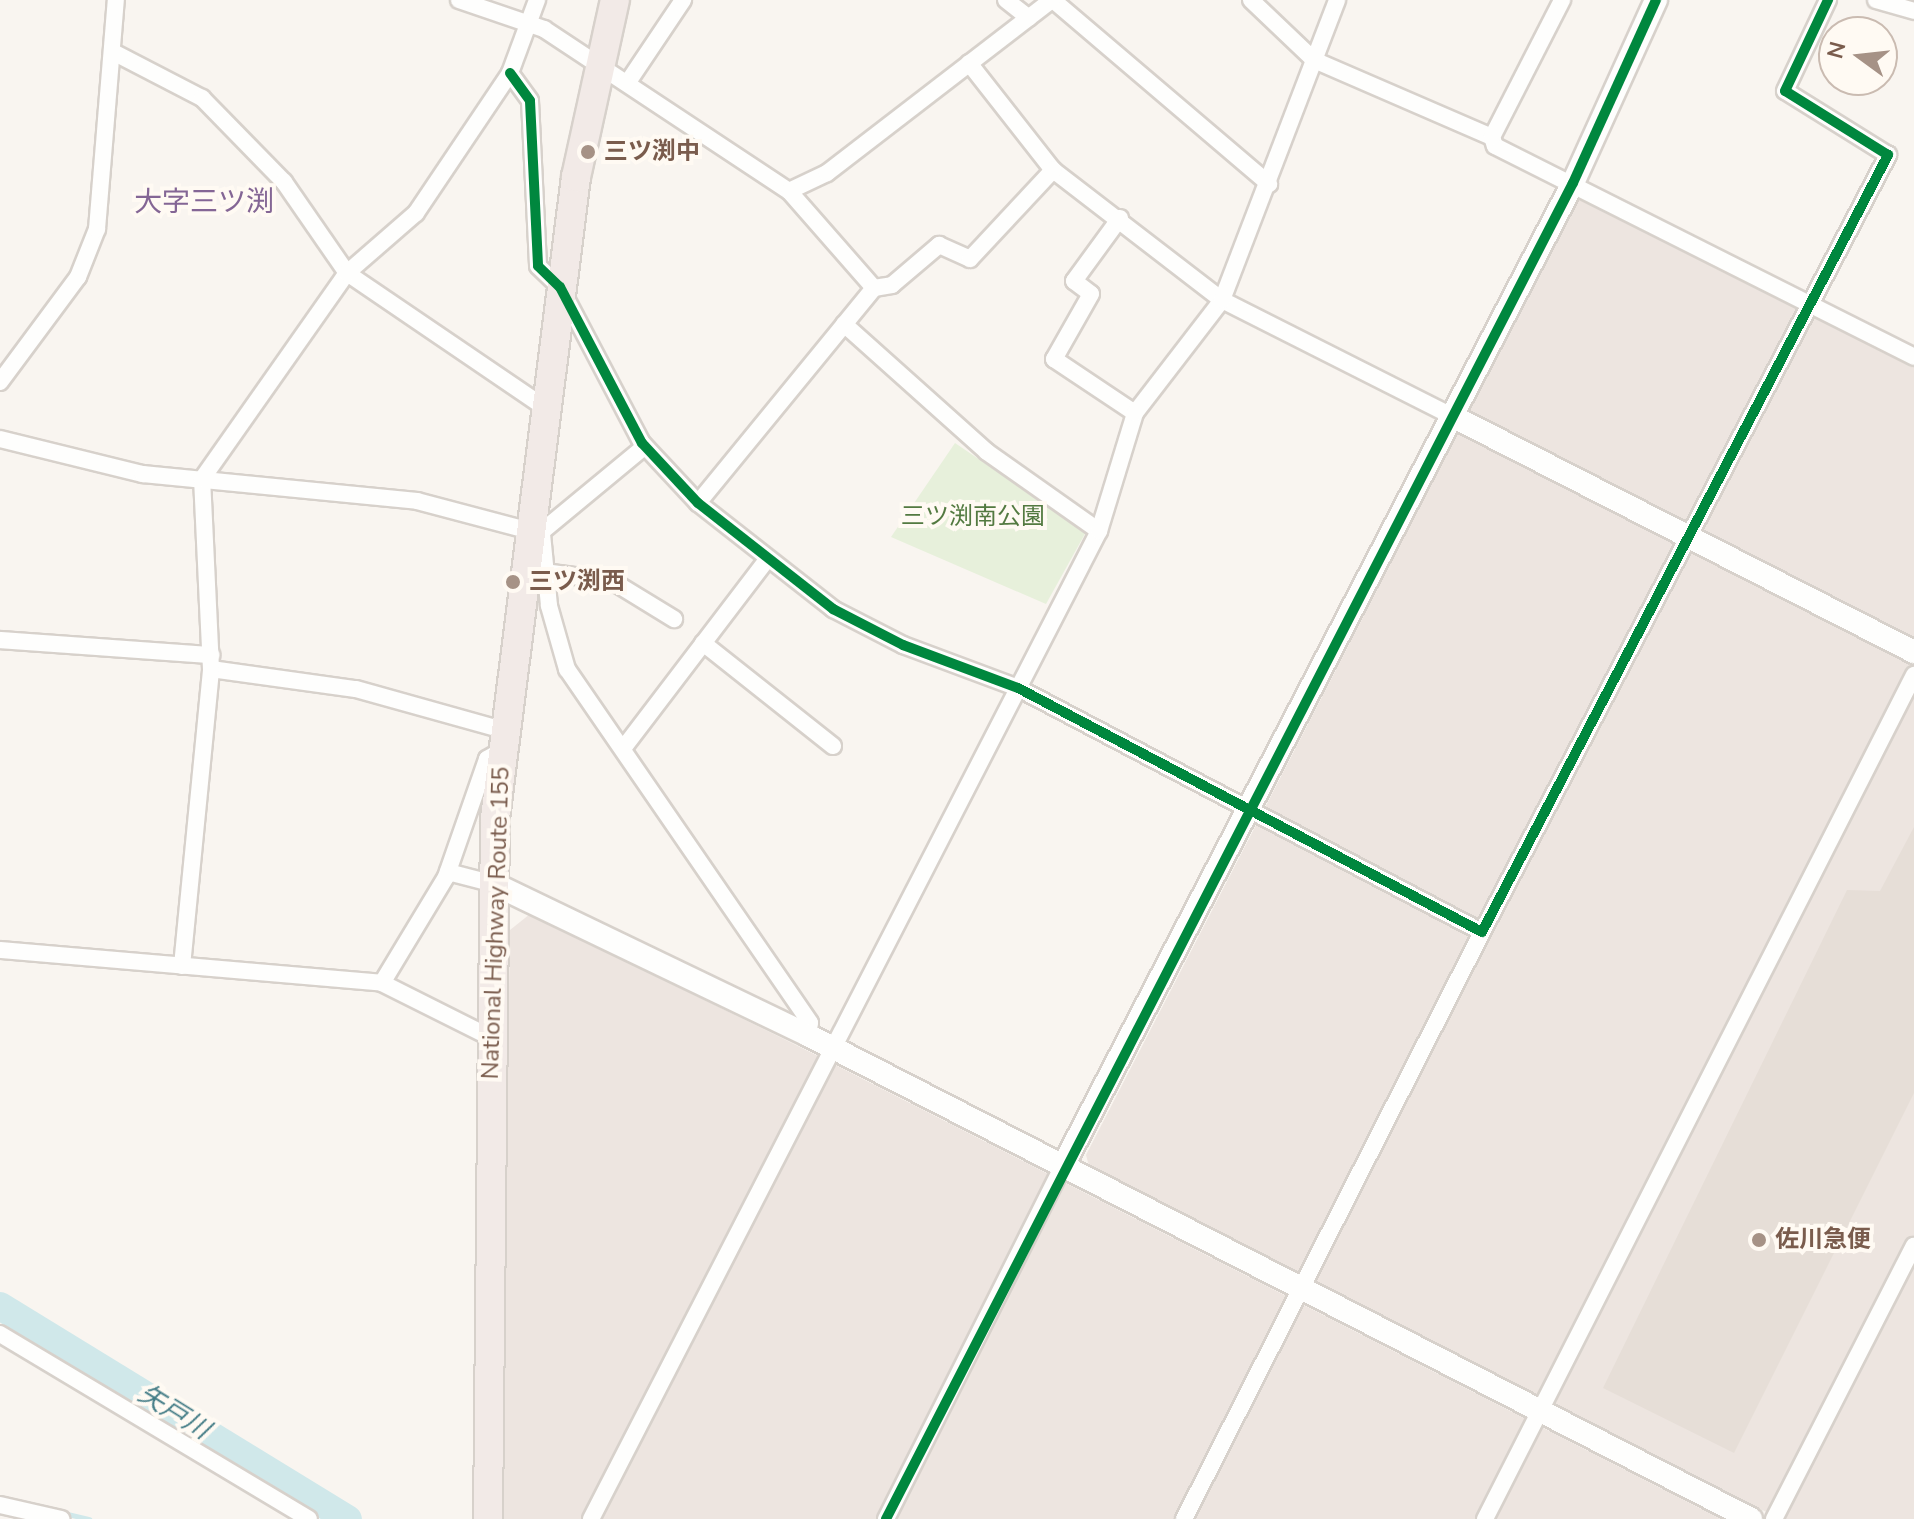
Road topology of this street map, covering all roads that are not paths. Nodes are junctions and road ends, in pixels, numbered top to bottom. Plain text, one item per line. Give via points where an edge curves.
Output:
1 (116, 0) edge
2 (459, 0) edge
3 (537, 0) edge
4 (615, 0) edge
5 (683, 0) edge
6 (1006, 0) edge
7 (1053, 0) edge
8 (1251, 0) edge
9 (1337, 0) edge
10 (1562, 0) edge
11 (1656, 0) edge
12 (1828, 0) edge
13 (1876, 0) edge
14 (1914, 11) edge
15 (1029, 18) junction
16 (530, 23) junction
17 (117, 54) junction
18 (1314, 60) junction
19 (600, 62) junction
20 (969, 63) junction
21 (510, 73) junction
22 (628, 82) junction
23 (1492, 137) junction
24 (1053, 170) junction
25 (1573, 183) junction
26 (1269, 184) junction
27 (789, 191) junction
28 (1120, 218) junction
29 (347, 273) junction
30 (560, 287) junction
31 (874, 288) junction
32 (1222, 300) junction
33 (1810, 302) junction
34 (844, 324) junction
35 (1914, 357) edge
36 (0, 382) edge
37 (544, 407) junction
38 (1135, 413) junction
39 (1452, 416) junction
40 (0, 439) edge
41 (645, 446) junction
42 (202, 479) junction
43 (698, 503) junction
44 (534, 529) junction
45 (1099, 531) junction
46 (1686, 539) junction
47 (765, 562) junction
48 (544, 572) junction
49 (674, 619) dead end
50 (0, 640) edge
51 (703, 643) junction
52 (1914, 652) edge
53 (211, 662) junction
54 (1914, 675) edge
55 (1018, 688) junction
56 (502, 740) junction
57 (625, 746) junction
58 (833, 746) dead end
59 (1249, 807) junction
60 (448, 872) junction
61 (494, 884) junction
62 (1482, 932) junction
63 (0, 950) edge
64 (182, 966) junction
65 (382, 983) junction
66 (808, 1035) junction
67 (492, 1038) junction
68 (833, 1048) junction
69 (1063, 1166) junction
70 (1914, 1246) edge
71 (1301, 1289) junction
72 (0, 1334) edge
73 (1540, 1413) junction
74 (0, 1505) edge
75 (61, 1519) edge
76 (309, 1519) edge
77 (488, 1519) edge
78 (591, 1519) edge
79 (886, 1519) edge
80 (1184, 1519) edge
81 (1485, 1519) edge
82 (1751, 1519) edge
83 (1774, 1519) edge

1 - 17 street
2 - 16 street
3 - 16 street
4 - 19 highway, National Highway Route 155
5 - 22 street
6 - 15 street
7 - 15 street
7 - 26 street
8 - 18 street
9 - 18 street
10 - 23 street
11 - 25 street
12 - 33 street via 1785,91 1888,155
13 - 14 street
15 - 20 street
16 - 19 street
16 - 21 street
17 - 29 street via 202,98 284,182
17 - 36 street via 97,229 78,277
18 - 23 street
18 - 26 street
19 - 22 street
19 - 30 highway, National Highway Route 155
20 - 24 street
20 - 27 street via 827,173
21 - 29 street via 416,213
21 - 30 street via 530,101 538,266
22 - 27 street
23 - 25 street via 1495,146
24 - 28 street
24 - 31 street via 970,259 939,245 892,285
25 - 33 street
25 - 39 street
26 - 32 street
27 - 31 street
28 - 32 street
28 - 38 street via 1074,281 1091,294 1054,359
29 - 37 street
29 - 42 street
30 - 37 highway, National Highway Route 155
30 - 41 street
31 - 34 street
32 - 38 street
32 - 39 street
33 - 35 street
33 - 46 street
34 - 43 street
34 - 45 street via 987,452
37 - 44 highway, National Highway Route 155
38 - 45 street
39 - 46 street
39 - 59 street
40 - 42 street via 143,474
41 - 43 street
41 - 44 street
42 - 44 street via 417,501
42 - 53 street
43 - 47 street
44 - 48 street
44 - 56 highway, National Highway Route 155
45 - 55 street
46 - 52 street
46 - 62 street
47 - 51 street
47 - 55 street via 903,645
48 - 49 street via 612,581
48 - 57 street via 567,669
50 - 53 street
51 - 57 street
51 - 58 street
53 - 56 street via 356,689
53 - 64 street
54 - 73 street
55 - 59 street
55 - 68 street
56 - 60 street via 487,759 463,813
56 - 61 highway, National Highway Route 155
57 - 66 street via 810,1023
59 - 62 street
59 - 69 street
60 - 61 street
60 - 65 street
61 - 66 street
61 - 67 highway, National Highway Route 155
62 - 71 street
63 - 64 street
64 - 65 street
65 - 67 street
66 - 68 street
67 - 77 highway, National Highway Route 155
68 - 69 street
68 - 78 street
69 - 71 street
69 - 79 street
70 - 83 street
71 - 73 street
71 - 80 street
72 - 76 street
73 - 81 street
73 - 82 street
74 - 75 street

